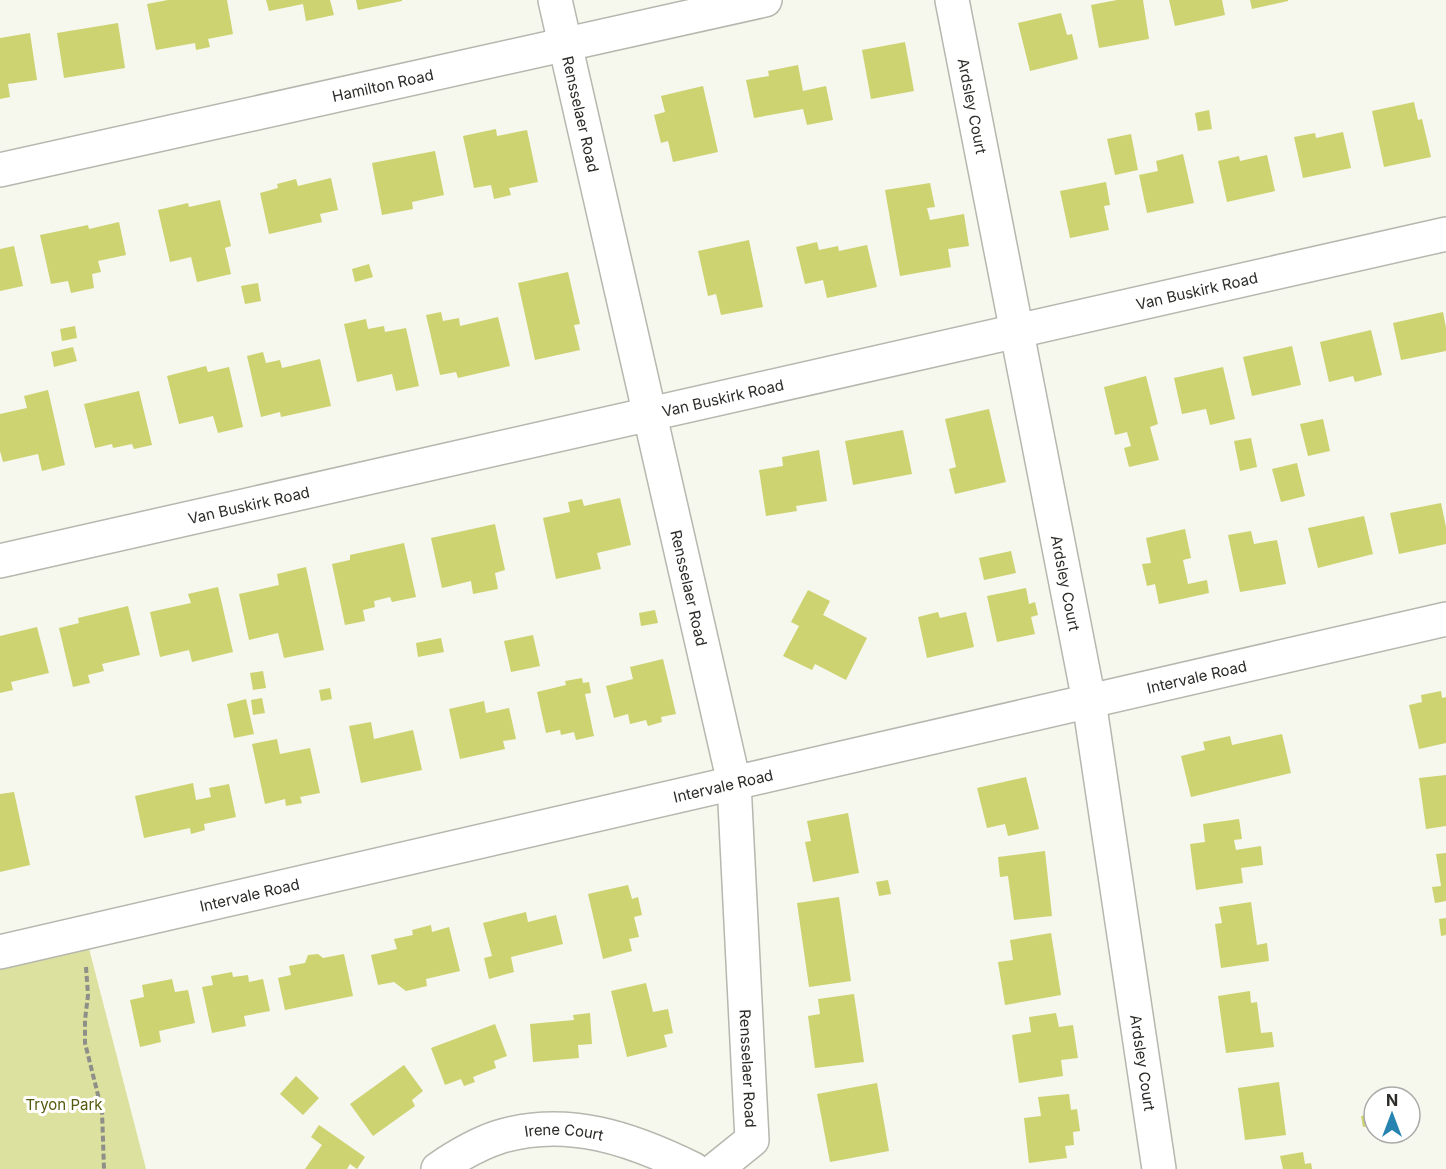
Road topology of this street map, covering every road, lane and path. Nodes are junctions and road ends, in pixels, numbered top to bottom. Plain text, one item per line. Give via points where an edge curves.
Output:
1 (555, 0) edge
2 (765, 0) edge
3 (952, 0) edge
4 (565, 44) junction
5 (0, 170) edge
6 (1446, 234) edge
7 (1016, 331) junction
8 (649, 414) junction
9 (0, 561) edge
10 (1446, 619) edge
11 (1089, 701) junction
12 (734, 783) junction
13 (81, 934) junction
14 (0, 952) edge
15 (104, 1169) edge
16 (438, 1169) edge
17 (693, 1169) edge
18 (716, 1169) edge
19 (1159, 1169) edge

1 - 4 street, Rensselaer Road
2 - 4 street, Hamilton Road
3 - 7 street, Ardsley Court
4 - 5 street, Hamilton Road
4 - 8 street, Rensselaer Road
6 - 7 street, Van Buskirk Road
7 - 8 street, Van Buskirk Road
7 - 11 street, Ardsley Court
8 - 9 street, Van Buskirk Road
8 - 12 street, Rensselaer Road
10 - 11 street, Intervale Road
11 - 12 street, Intervale Road
11 - 19 street, Ardsley Court
12 - 13 street, Intervale Road
12 - 18 street, Rensselaer Road via 752,1140
13 - 14 street, Intervale Road
13 - 15 path via 88,995 85,1043 102,1111
16 - 17 street, Irene Court via 463,1152 499,1137 536,1130 578,1130 616,1137

